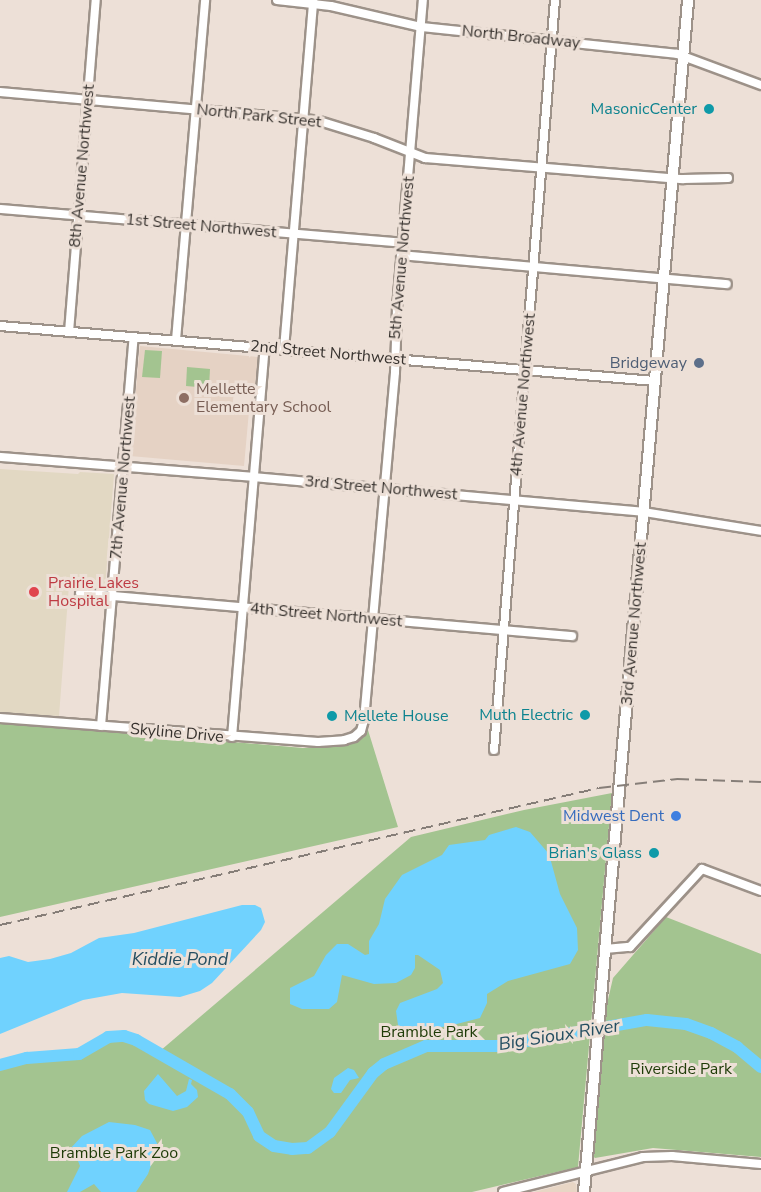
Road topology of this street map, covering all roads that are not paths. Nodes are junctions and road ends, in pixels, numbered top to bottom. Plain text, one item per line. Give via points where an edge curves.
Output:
1 (96, 0) edge
2 (204, 0) edge
3 (277, 0) edge
4 (423, 0) edge
5 (555, 0) edge
6 (688, 0) edge
7 (313, 1) edge
8 (421, 27) junction
9 (552, 41) junction
10 (683, 56) junction
11 (761, 85) edge
12 (0, 92) edge
13 (87, 99) junction
14 (196, 108) junction
15 (303, 119) junction
16 (411, 153) junction
17 (542, 167) junction
18 (673, 178) junction
19 (728, 178) dead end
20 (0, 209) edge
21 (78, 216) junction
22 (186, 224) junction
23 (293, 234) junction
24 (402, 243) junction
25 (401, 255) junction
26 (534, 268) junction
27 (664, 278) junction
28 (727, 284) dead end
29 (0, 326) edge
30 (69, 332) junction
31 (134, 337) junction
32 (176, 340) junction
33 (266, 348) junction
34 (284, 349) junction
35 (395, 359) junction
36 (525, 370) junction
37 (655, 381) junction
38 (0, 458) edge
39 (123, 467) junction
40 (254, 477) junction
41 (385, 489) junction
42 (513, 500) junction
43 (644, 512) junction
44 (761, 531) edge
45 (80, 593) dead end
46 (113, 596) junction
47 (243, 608) junction
48 (373, 618) junction
49 (502, 630) junction
50 (572, 636) dead end
51 (0, 718) edge
52 (101, 726) junction
53 (232, 737) junction
54 (354, 737) joint
55 (494, 750) dead end
56 (761, 891) edge
57 (605, 949) junction
58 (761, 1164) edge
59 (586, 1171) junction
60 (502, 1192) edge
61 (584, 1192) edge

1 - 13 street, 8th Avenue Northwest
2 - 14 street
3 - 7 street, North Broadway
4 - 8 street, 5th Avenue Northwest
5 - 9 street, 4th Avenue Northwest
6 - 10 main road, 3rd Avenue Northwest
7 - 8 street, North Broadway
7 - 15 street
8 - 9 street, North Broadway
8 - 16 street, 5th Avenue Northwest
9 - 10 street, North Broadway
9 - 17 street, 4th Avenue Northwest
10 - 11 street, North Broadway
10 - 18 main road, 3rd Avenue Northwest
12 - 13 street, North Park Street
13 - 14 street, North Park Street
13 - 21 street, 8th Avenue Northwest
14 - 15 street, North Park Street
14 - 22 street
15 - 16 street, North Park Street via 355,132
15 - 23 street
16 - 17 street, North Park Street via 425,158
16 - 24 street, 5th Avenue Northwest
17 - 18 street, North Park Street
17 - 26 street, 4th Avenue Northwest
18 - 19 street, North Park Street
18 - 27 main road, 3rd Avenue Northwest
20 - 21 street, 1st Street Northwest
21 - 22 street, 1st Street Northwest
21 - 30 street, 8th Avenue Northwest
22 - 23 street, 1st Street Northwest
22 - 32 street
23 - 24 street, 1st Street Northwest
23 - 34 street
24 - 25 street, 5th Avenue Northwest
25 - 26 street
25 - 35 street, 5th Avenue Northwest
26 - 27 street
26 - 36 street, 4th Avenue Northwest
27 - 28 street
27 - 37 main road, 3rd Avenue Northwest
29 - 30 street, 2nd Street Northwest
30 - 31 street, 2nd Street Northwest
31 - 32 street, 2nd Street Northwest
31 - 39 street, 7th Avenue Northwest
32 - 33 street, 2nd Street Northwest
33 - 34 street, 2nd Street Northwest
33 - 40 street
34 - 35 street, 2nd Street Northwest
35 - 36 street, 2nd Street Northwest
35 - 41 street, 5th Avenue Northwest
36 - 37 street, 2nd Street Northwest
36 - 42 street, 4th Avenue Northwest
37 - 43 main road, 3rd Avenue Northwest
38 - 39 street, 3rd Street Northwest
39 - 40 street, 3rd Street Northwest
39 - 46 street, 7th Avenue Northwest
40 - 41 street, 3rd Street Northwest
40 - 47 street
41 - 42 street, 3rd Street Northwest
41 - 48 street, 5th Avenue Northwest
42 - 43 street, 3rd Street Northwest
42 - 49 street, 4th Avenue Northwest
43 - 44 street, 3rd Street Northwest
43 - 57 main road, 3rd Avenue Northwest
45 - 46 street, 4th Street Northwest
46 - 47 street, 4th Street Northwest
46 - 52 street, 7th Avenue Northwest
47 - 48 street, 4th Street Northwest
47 - 53 street
48 - 49 street, 4th Street Northwest
48 - 54 street, 5th Avenue Northwest via 364,720
49 - 50 street, 4th Street Northwest
49 - 55 street, 4th Avenue Northwest
51 - 52 street, Skyline Drive
52 - 53 street, Skyline Drive
53 - 54 street, Skyline Drive via 338,742
56 - 57 street via 702,869 630,947
57 - 59 main road, 3rd Avenue Northwest
58 - 59 street via 652,1156
59 - 60 street
59 - 61 main road, 3rd Avenue Northwest

